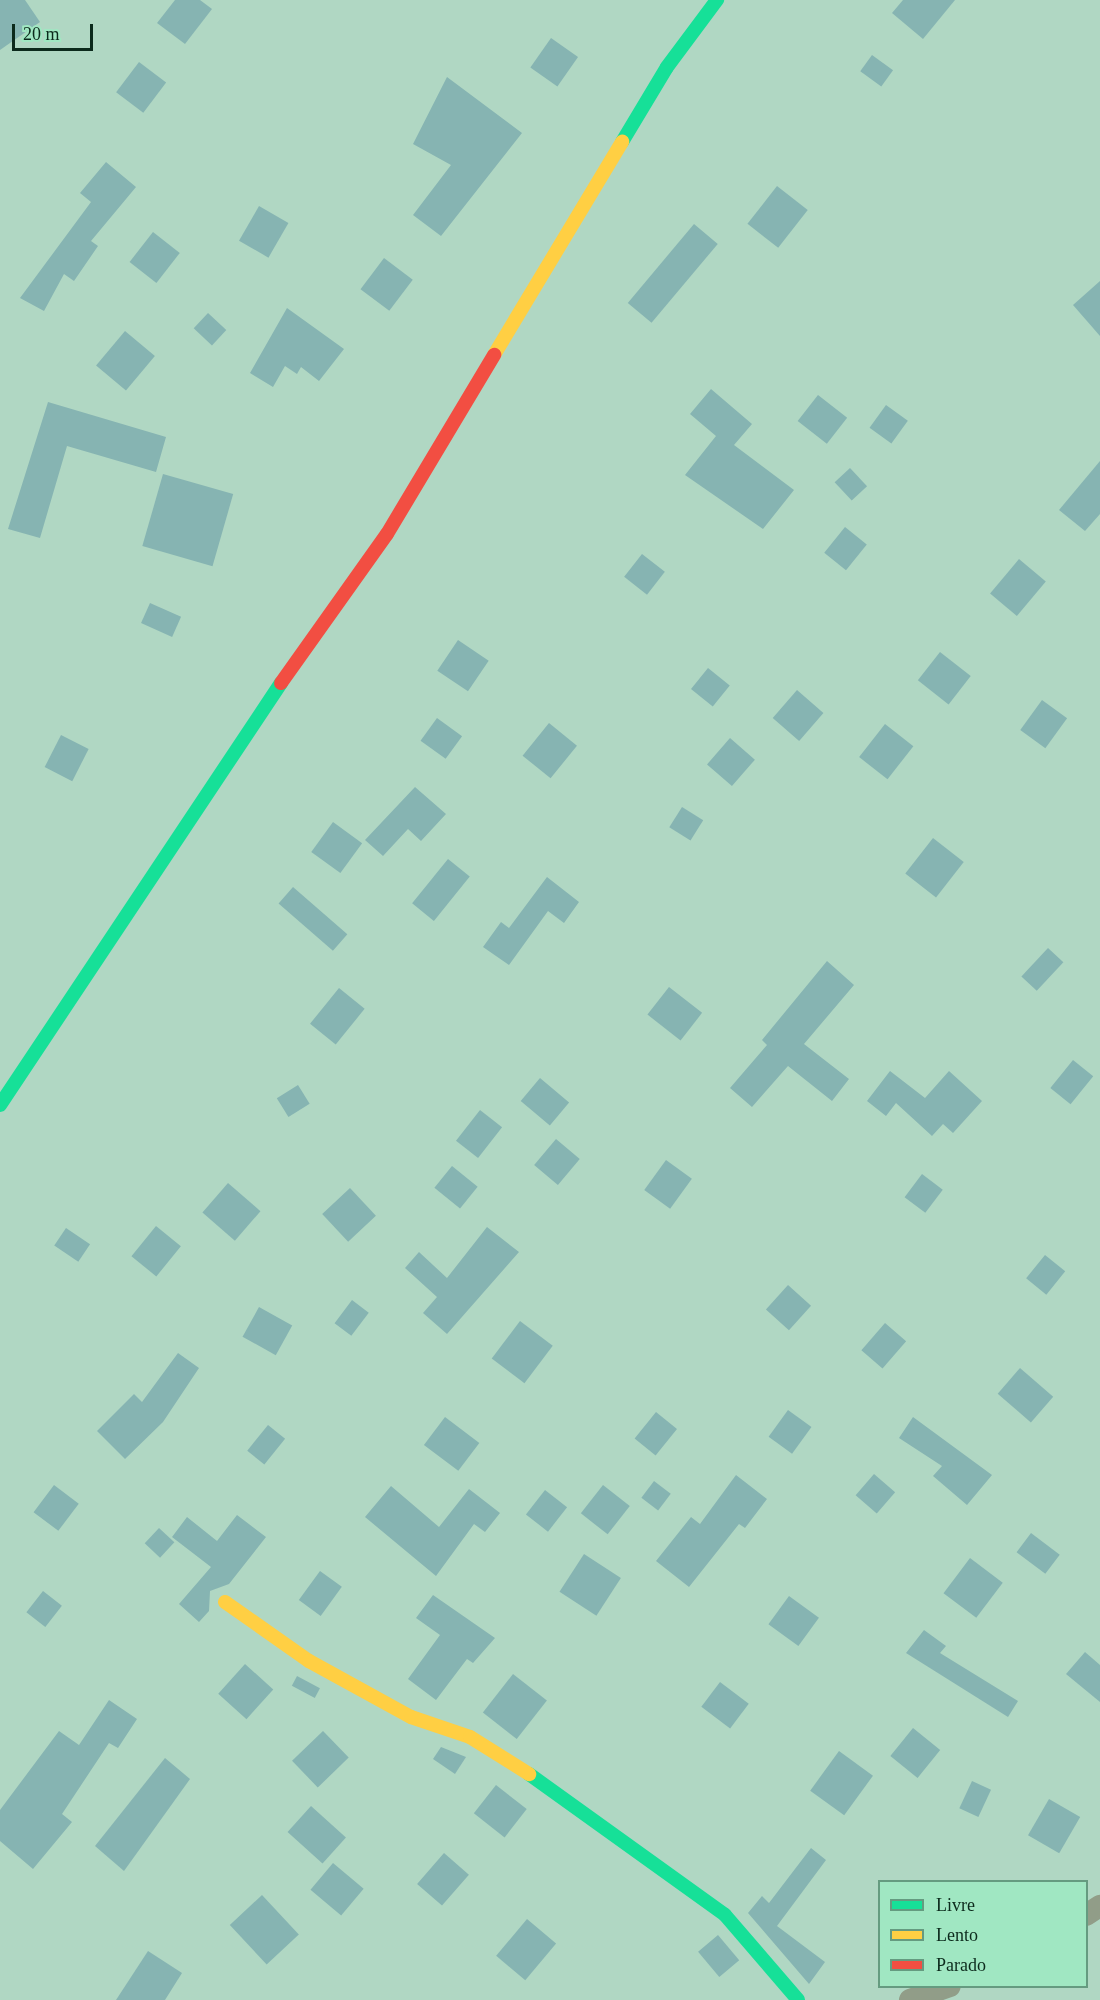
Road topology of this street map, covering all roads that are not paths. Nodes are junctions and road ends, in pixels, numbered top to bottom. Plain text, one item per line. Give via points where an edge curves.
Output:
1 (717, 0) edge
2 (0, 1105) edge
3 (225, 1602) dead end
4 (944, 1988) edge
5 (798, 2000) edge
6 (910, 2000) edge

1 - 2 main road via 667,67 387,534 254,720
3 - 5 main road via 309,1661 411,1717 470,1737 577,1804 725,1915
4 - 6 street

